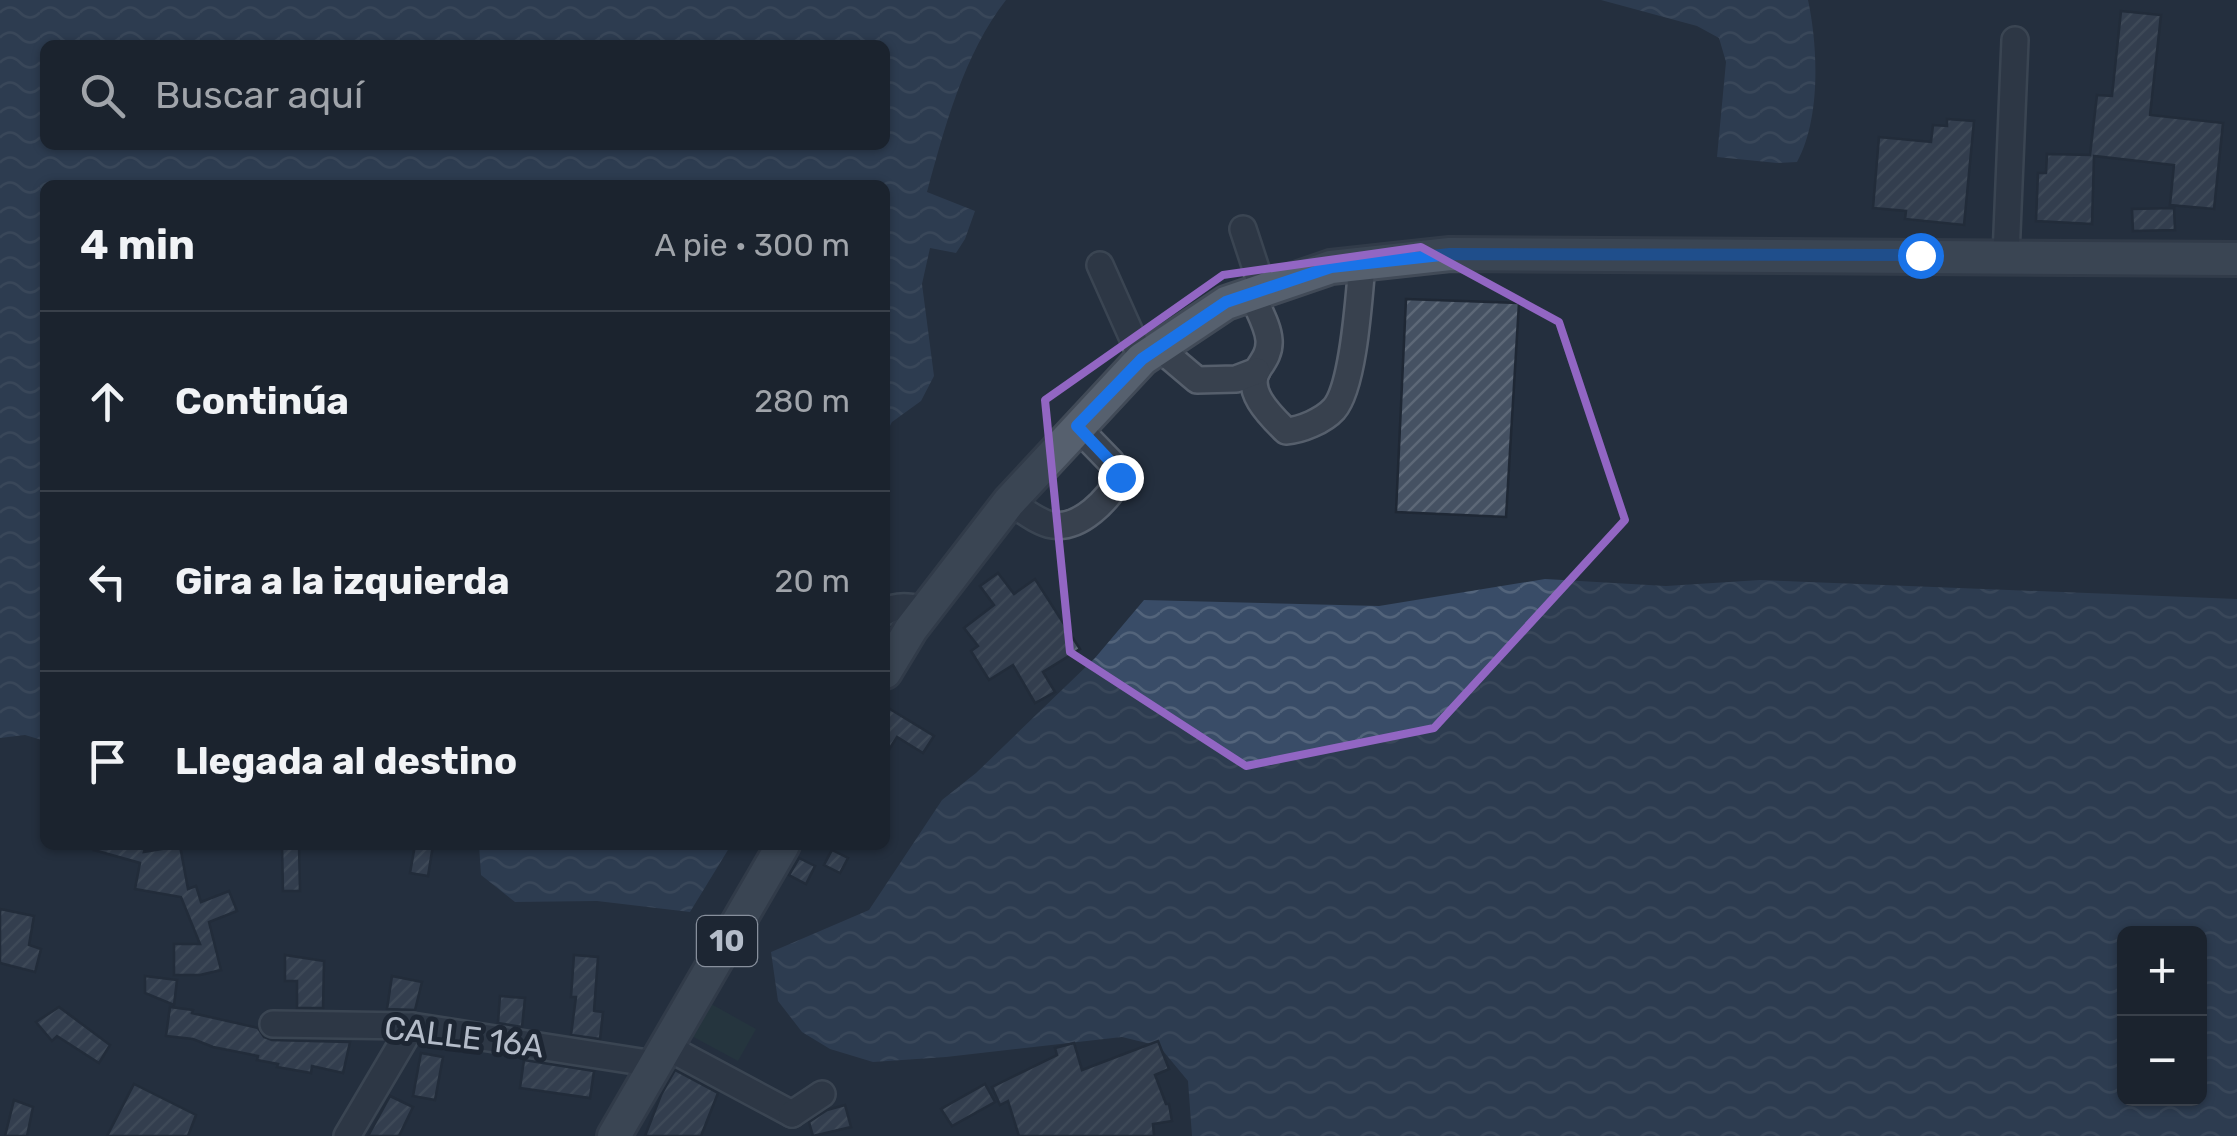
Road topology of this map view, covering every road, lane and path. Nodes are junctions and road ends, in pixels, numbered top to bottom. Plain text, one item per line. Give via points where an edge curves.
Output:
1 (2014, 40) dead end
2 (1243, 229) dead end
3 (2006, 256) junction
4 (2237, 259) edge
5 (1362, 264) junction
6 (1100, 265) dead end
7 (1258, 292) junction
8 (1150, 353) junction
9 (1257, 371) junction
10 (1077, 426) junction
11 (1009, 502) junction
12 (890, 608) edge
13 (926, 610) junction
14 (890, 664) edge
15 (780, 850) edge
16 (272, 1024) dead end
17 (412, 1026) junction
18 (664, 1049) junction
19 (822, 1094) dead end
20 (795, 1125) edge
21 (347, 1136) edge
22 (614, 1136) edge

1 - 3 street
2 - 7 street
3 - 4 main road
3 - 5 main road via 1450,254
5 - 7 main road via 1331,267
5 - 9 street via 1350,366 1335,408 1300,430 1286,430 1266,411 1254,384
6 - 8 street
7 - 8 main road via 1226,302
7 - 9 street via 1269,340
8 - 9 street via 1197,380
8 - 10 main road
10 - 11 main road
10 - 11 street via 1120,477 1112,494 1078,521 1051,525
11 - 13 main road
12 - 13 street
13 - 14 main road
15 - 18 main road, 10
16 - 17 street, CALLE 16A
17 - 18 street, CALLE 16A
17 - 21 street
18 - 20 street, CALLE 16A
18 - 22 main road, 10
19 - 20 street

